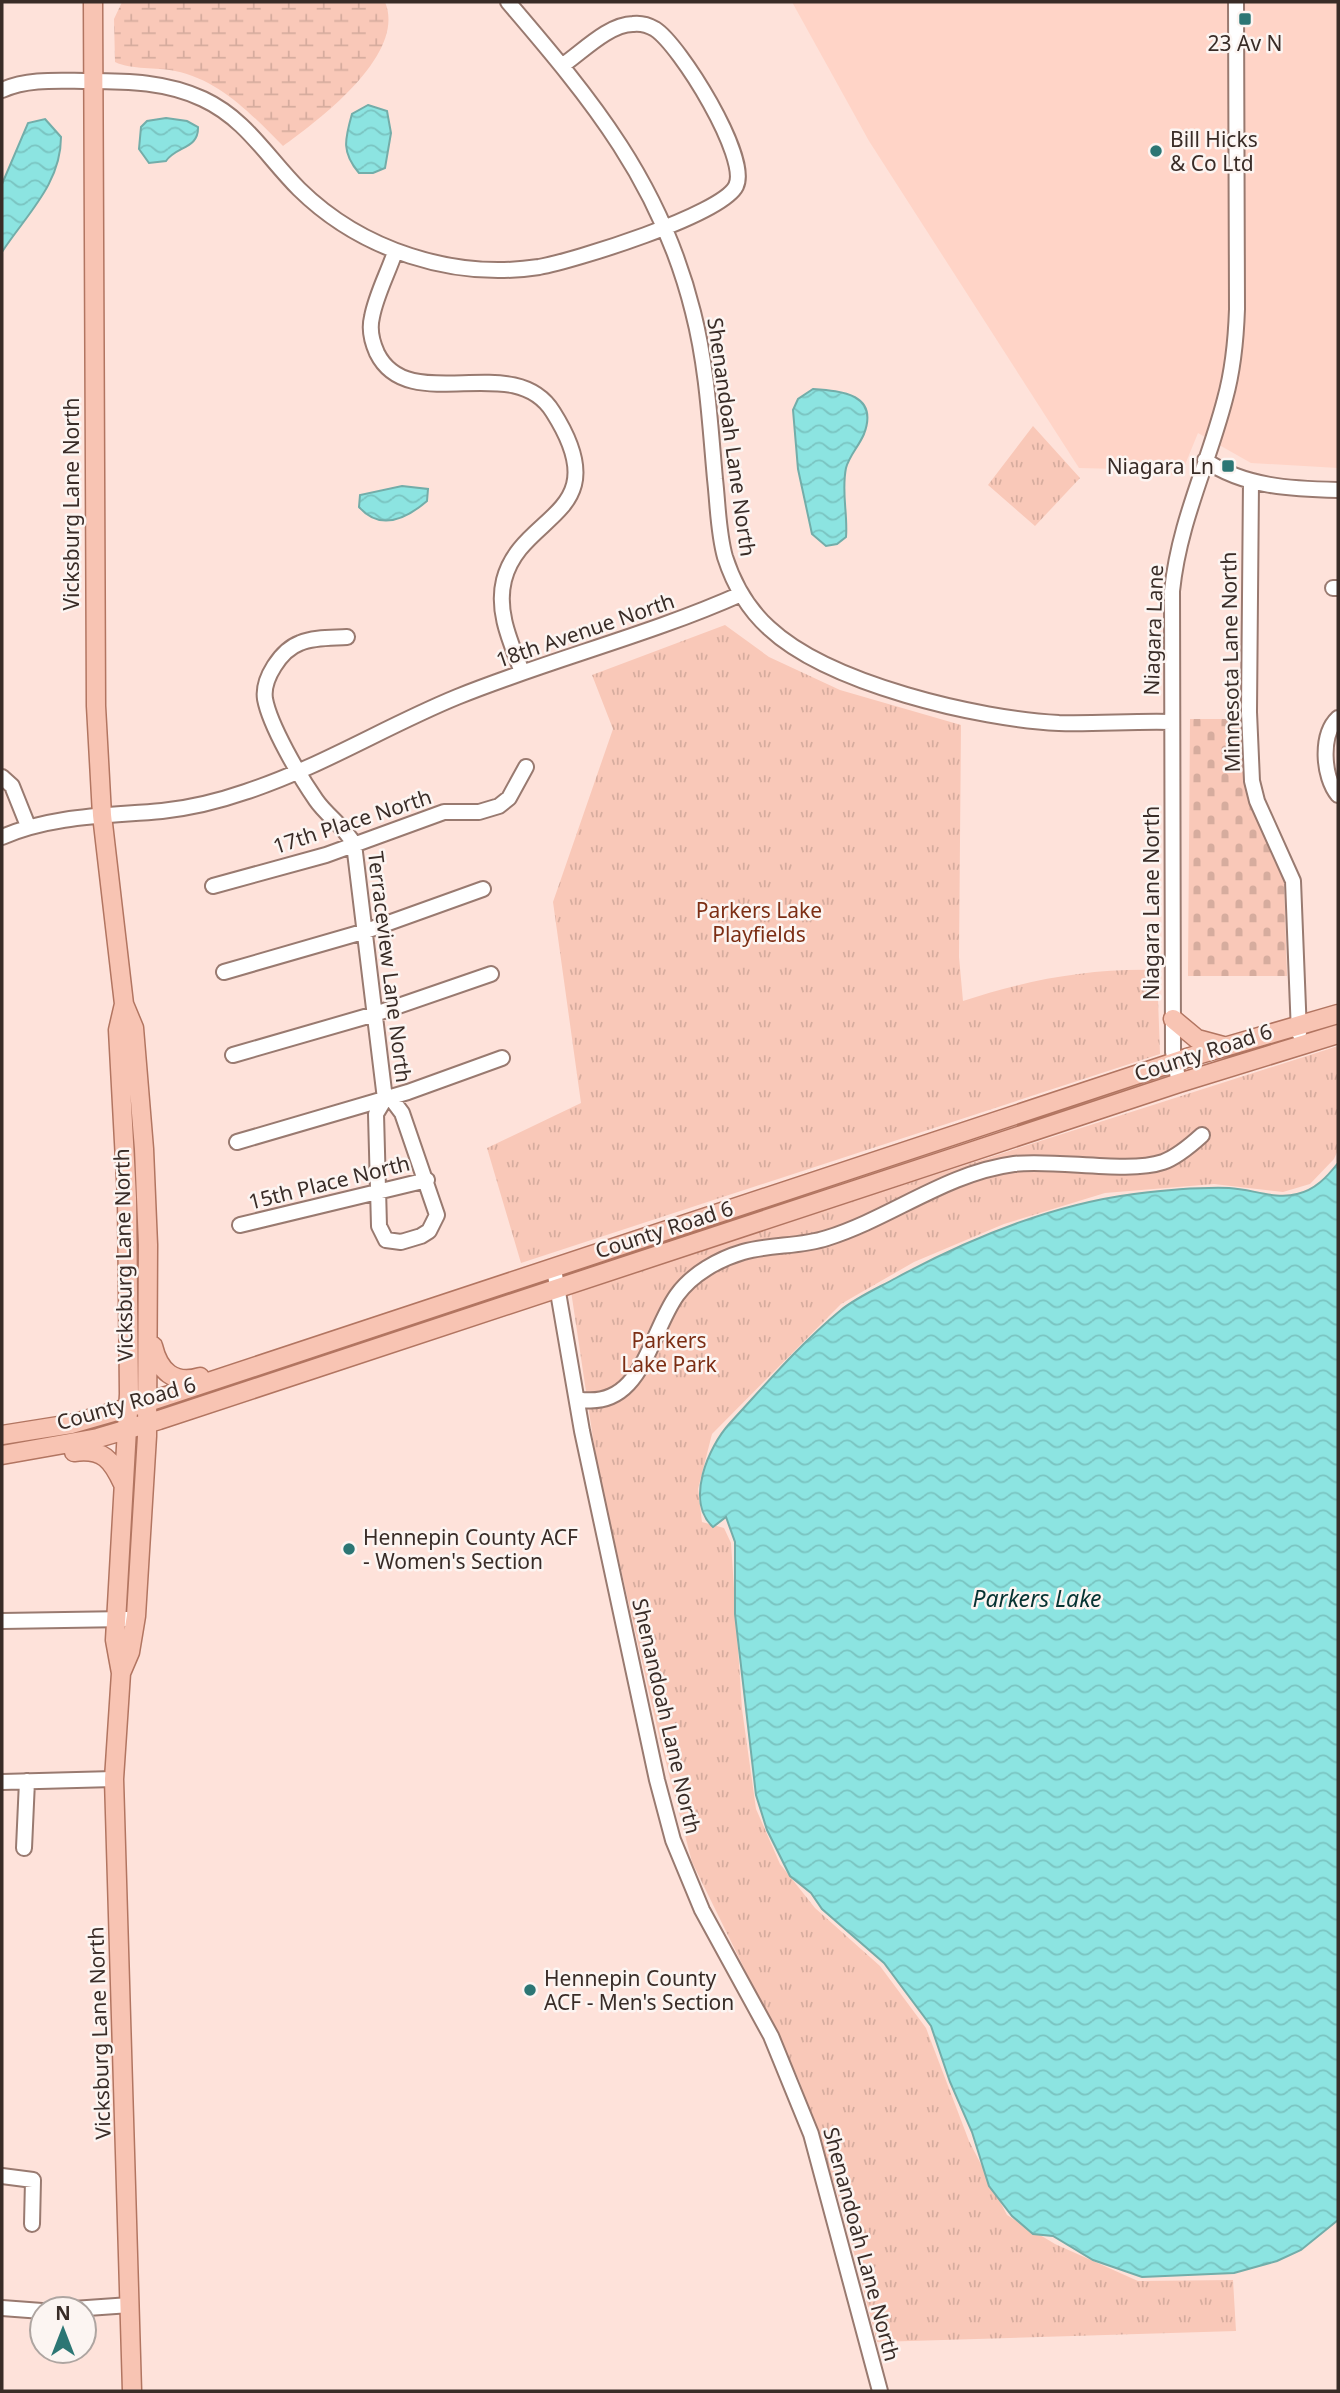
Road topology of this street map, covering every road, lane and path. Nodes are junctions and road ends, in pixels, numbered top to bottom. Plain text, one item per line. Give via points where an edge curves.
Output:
1 (93, 2) edge
2 (508, 2) edge
3 (1236, 2) edge
4 (563, 65) junction
5 (93, 81) junction
6 (2, 90) edge
7 (664, 226) junction
8 (395, 252) junction
9 (1205, 460) junction
10 (1251, 481) junction
11 (1338, 490) edge
12 (741, 594) junction
13 (348, 637) dead end
14 (522, 672) junction
15 (1338, 719) edge
16 (1171, 722) junction
17 (526, 767) dead end
18 (298, 771) junction
19 (2, 776) edge
20 (1338, 795) edge
21 (103, 815) junction
22 (28, 826) junction
23 (2, 837) edge
24 (354, 844) junction
25 (213, 886) dead end
26 (483, 889) dead end
27 (366, 931) junction
28 (224, 972) dead end
29 (491, 974) dead end
30 (124, 1004) junction
31 (375, 1014) junction
32 (1338, 1014) edge
33 (1173, 1019) junction
34 (1298, 1023) junction
35 (1338, 1034) edge
36 (1301, 1044) junction
37 (1226, 1046) junction
38 (233, 1055) dead end
39 (502, 1058) dead end
40 (1174, 1063) junction
41 (1179, 1083) junction
42 (385, 1099) junction
43 (1202, 1135) dead end
44 (237, 1142) dead end
45 (427, 1180) junction
46 (378, 1193) junction
47 (240, 1225) dead end
48 (554, 1269) junction
49 (558, 1289) junction
50 (149, 1321) junction
51 (291, 1355) junction
52 (576, 1399) junction
53 (148, 1402) junction
54 (129, 1408) junction
55 (147, 1424) junction
56 (127, 1430) junction
57 (2, 1435) edge
58 (2, 1455) edge
59 (124, 1488) junction
60 (116, 1619) junction
61 (135, 1619) junction
62 (2, 1621) edge
63 (121, 1673) junction
64 (114, 1779) junction
65 (27, 1781) junction
66 (2, 1782) edge
67 (24, 1848) dead end
68 (2, 2176) edge
69 (32, 2224) dead end
70 (130, 2305) junction
71 (98, 2307) edge
72 (2, 2308) edge
73 (28, 2310) edge
74 (132, 2391) edge
75 (880, 2391) edge

1 - 5 main road, Vicksburg Lane North
2 - 4 street, Shenandoah Lane North
3 - 9 street via 1236,327 1226,397
4 - 7 street, Shenandoah Lane North via 620,142
4 - 7 street via 615,29 636,23 656,30 695,78 736,155 739,176 733,191 721,201
5 - 6 street via 43,81
5 - 8 street via 153,83 203,99 247,128 315,204
5 - 21 main road, Vicksburg Lane North via 93,610
7 - 8 street via 569,261 536,267 468,269
7 - 12 street, Shenandoah Lane North via 703,356 720,533
8 - 14 street via 371,326 373,344 388,368 412,382 491,383 525,390 553,411 573,458 575,474 566,504 517,552 504,579 504,620
9 - 10 street
9 - 16 street, Niagara Lane via 1185,515 1175,565
10 - 11 street
10 - 34 street, Minnesota Lane North via 1252,781 1256,801 1293,881
12 - 14 street, 18th Avenue North via 648,632
12 - 16 street via 754,614 789,644 913,698 1051,722
13 - 18 street, Terraceview Lane North via 300,642 281,658 267,680 265,701
14 - 18 street, 18th Avenue North via 388,727
15 - 20 street via 1327,734 1328,772
16 - 33 street, Niagara Lane North
17 - 24 street, 17th Place North via 516,788 499,806 479,812 444,812
18 - 21 street, 18th Avenue North via 206,803
18 - 24 street, Terraceview Lane North via 315,799
19 - 22 street via 12,786
21 - 22 street, 18th Avenue North
21 - 30 main road, Vicksburg Lane North
22 - 23 street, 18th Avenue North
24 - 25 street, 17th Place North
24 - 27 street, Terraceview Lane North
26 - 27 street
27 - 28 street
27 - 31 street, Terraceview Lane North
29 - 31 street
30 - 50 main road, Vicksburg Lane North via 134,1027 142,1113
30 - 54 main road, Vicksburg Lane North via 118,1030 127,1188
31 - 38 street
31 - 42 street, Terraceview Lane North
32 - 34 main road, County Road 6
33 - 37 main road via 1197,1039
33 - 40 street, Niagara Lane North
34 - 36 street, Minnesota Lane North
34 - 37 main road, County Road 6
35 - 36 main road, County Road 6
36 - 41 main road, County Road 6
37 - 40 main road, County Road 6
39 - 42 street
40 - 41 street, Niagara Lane North
40 - 48 main road, County Road 6
41 - 49 main road, County Road 6
42 - 44 street
42 - 45 street, Terraceview Lane North via 393,1101 402,1113
42 - 46 street via 376,1114
43 - 52 street via 1163,1162 1142,1166 1045,1162 984,1170 827,1238 743,1252 718,1262 678,1293 627,1387 599,1400
45 - 46 street, 15th Place North
45 - 46 street, Terraceview Lane North via 437,1215 429,1231 401,1242 386,1240 379,1226
46 - 47 street, 15th Place North
48 - 49 street, Shenandoah Lane North
48 - 51 main road, County Road 6
49 - 52 street, Shenandoah Lane North
49 - 55 main road, County Road 6
50 - 51 main road via 157,1362 175,1379 191,1379 265,1356
50 - 53 main road, Vicksburg Lane North
51 - 53 main road, County Road 6
52 - 75 street, Shenandoah Lane North via 656,1780 673,1840 702,1910 771,2036 811,2134
53 - 54 main road, County Road 6
53 - 55 main road, Vicksburg Lane North
54 - 56 main road, Vicksburg Lane North
54 - 57 main road, County Road 6 via 71,1424
55 - 56 main road, County Road 6
55 - 61 main road, Vicksburg Lane North
56 - 58 main road, County Road 6
56 - 59 main road, Vicksburg Lane North
58 - 59 main road via 24,1460 94,1451 113,1463
59 - 60 main road, Vicksburg Lane North
60 - 61 street
60 - 62 street
60 - 63 main road, Vicksburg Lane North
61 - 63 main road, Vicksburg Lane North via 130,1653
63 - 64 main road, Vicksburg Lane North
64 - 65 street
64 - 70 main road, Vicksburg Lane North
65 - 66 street
65 - 67 street
68 - 69 street via 33,2180
70 - 71 street
70 - 74 main road, Vicksburg Lane North
72 - 73 street

